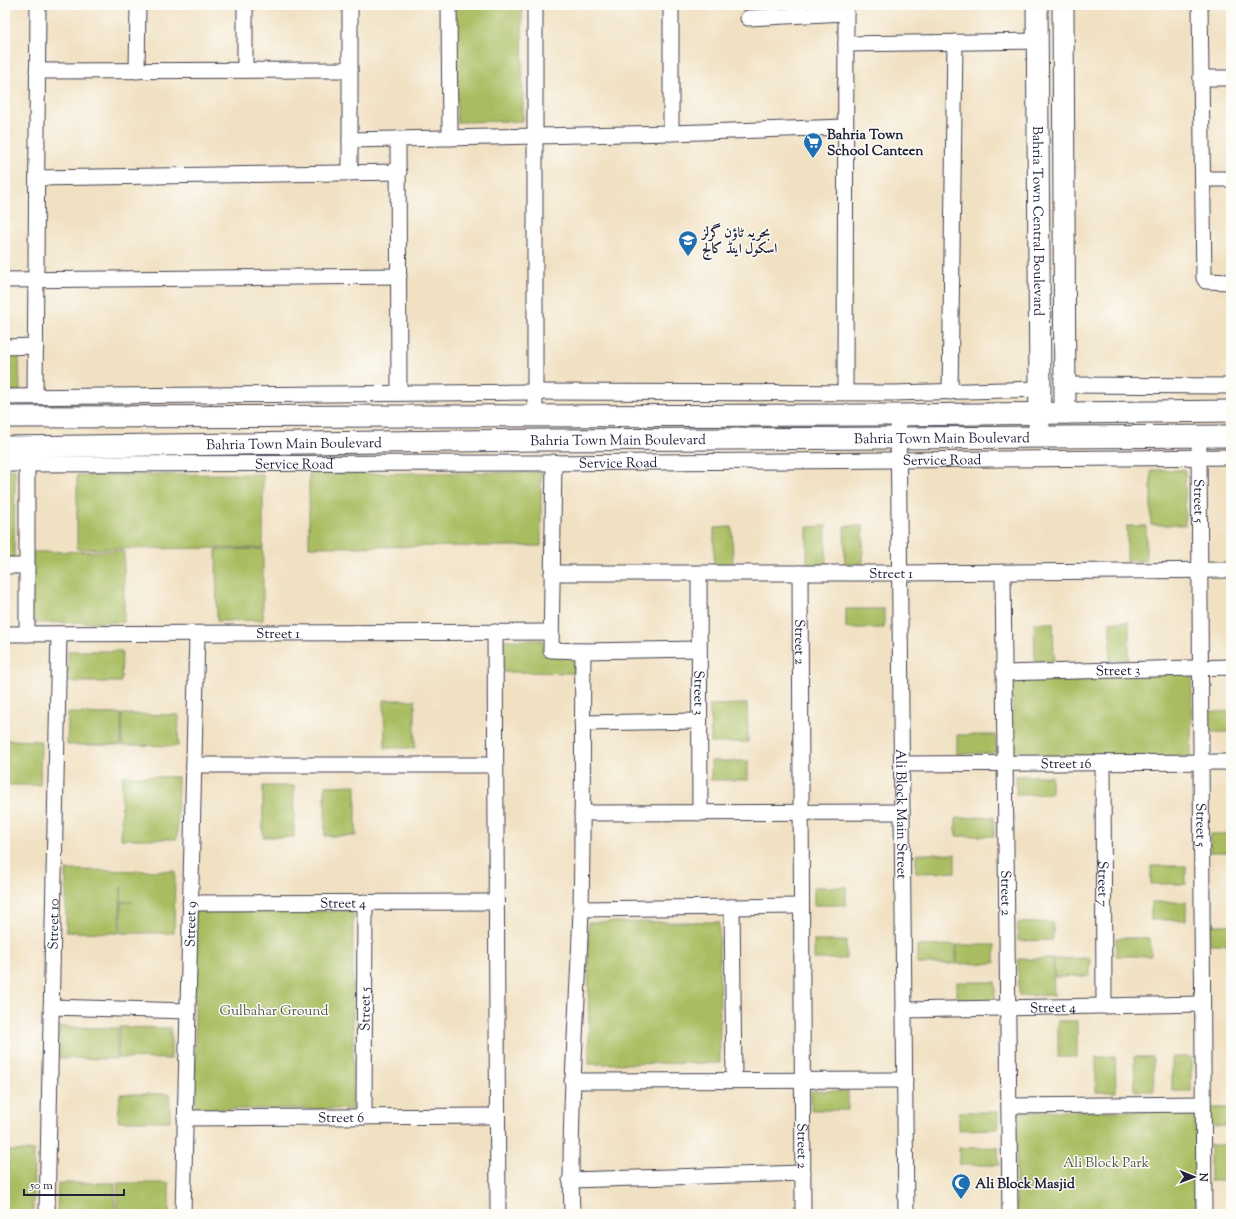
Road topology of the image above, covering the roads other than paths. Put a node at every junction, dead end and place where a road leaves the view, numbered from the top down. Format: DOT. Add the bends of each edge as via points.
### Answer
graph roads {
  1 [pos="38,5"];
  2 [pos="138,5"];
  3 [pos="245,5"];
  4 [pos="350,5"];
  5 [pos="449,5"];
  6 [pos="535,5"];
  7 [pos="671,5"];
  8 [pos="1037,5"];
  9 [pos="1063,5"];
  10 [pos="1200,5"];
  11 [pos="846,9"];
  12 [pos="748,18"];
  13 [pos="1037,41"];
  14 [pos="955,42"];
  15 [pos="846,44"];
  16 [pos="245,70"];
  17 [pos="350,70"];
  18 [pos="38,71"];
  19 [pos="137,71"];
  20 [pos="1201,78"];
  21 [pos="1231,78"];
  22 [pos="846,127"];
  23 [pos="671,133"];
  24 [pos="536,136"];
  25 [pos="450,138"];
  26 [pos="398,139"];
  27 [pos="350,140"];
  28 [pos="399,172"];
  29 [pos="350,173"];
  30 [pos="37,178"];
  31 [pos="1203,179"];
  32 [pos="1231,179"];
  33 [pos="399,276"];
  34 [pos="5,280"];
  35 [pos="36,280"];
  36 [pos="1231,282"];
  37 [pos="1064,310"];
  38 [pos="36,346"];
  39 [pos="5,347"];
  40 [pos="1065,385"];
  41 [pos="1231,386"];
  42 [pos="1040,389"];
  43 [pos="535,392"];
  44 [pos="845,392"];
  45 [pos="950,392"];
  46 [pos="399,393"];
  47 [pos="35,396"];
  48 [pos="5,397"];
  49 [pos="1231,411"];
  50 [pos="1039,413"];
  51 [pos="1065,413"];
  52 [pos="535,415"];
  53 [pos="898,415"];
  54 [pos="5,417"];
  55 [pos="1199,436"];
  56 [pos="1231,436"];
  57 [pos="1015,437"];
  58 [pos="1039,437"];
  59 [pos="899,438"];
  60 [pos="543,440"];
  61 [pos="5,447"];
  62 [pos="1200,457"];
  63 [pos="1231,457"];
  64 [pos="899,459"];
  65 [pos="548,462"];
  66 [pos="5,464"];
  67 [pos="27,464"];
  68 [pos="5,566"];
  69 [pos="27,566"];
  70 [pos="1200,570"];
  71 [pos="1231,570"];
  72 [pos="552,573"];
  73 [pos="800,573"];
  74 [pos="900,573"];
  75 [pos="1002,573"];
  76 [pos="699,574"];
  77 [pos="495,632"];
  78 [pos="551,632"];
  79 [pos="5,634"];
  80 [pos="26,634"];
  81 [pos="59,634"];
  82 [pos="197,634"];
  83 [pos="699,649"];
  84 [pos="583,651"];
  85 [pos="1200,667"];
  86 [pos="1231,667"];
  87 [pos="1004,673"];
  88 [pos="699,721"];
  89 [pos="582,723"];
  90 [pos="1201,762"];
  91 [pos="1231,762"];
  92 [pos="1005,763"];
  93 [pos="1103,763"];
  94 [pos="902,764"];
  95 [pos="194,765"];
  96 [pos="496,765"];
  97 [pos="700,812"];
  98 [pos="801,812"];
  99 [pos="902,812"];
  100 [pos="582,813"];
  101 [pos="365,902"];
  102 [pos="496,902"];
  103 [pos="190,903"];
  104 [pos="801,906"];
  105 [pos="732,907"];
  106 [pos="581,909"];
  107 [pos="1202,1004"];
  108 [pos="1104,1006"];
  109 [pos="51,1007"];
  110 [pos="1009,1008"];
  111 [pos="904,1010"];
  112 [pos="188,1011"];
  113 [pos="734,1080"];
  114 [pos="802,1080"];
  115 [pos="905,1080"];
  116 [pos="572,1081"];
  117 [pos="1203,1104"];
  118 [pos="1010,1106"];
  119 [pos="497,1116"];
  120 [pos="364,1117"];
  121 [pos="185,1118"];
  122 [pos="803,1173"];
  123 [pos="570,1180"];
  124 [pos="47,1214"];
  125 [pos="183,1214"];
  126 [pos="498,1214"];
  127 [pos="572,1214"];
  128 [pos="803,1214"];
  129 [pos="906,1214"];
  130 [pos="1010,1214"];
  131 [pos="1204,1214"];
  1 -- 18 [label="street"];
  2 -- 19 [label="street"];
  3 -- 16 [label="street"];
  4 -- 17 [label="street"];
  5 -- 25 [label="street"];
  6 -- 24 [label="street"];
  7 -- 23 [label="street"];
  8 -- 13 [label="main road, Bahria Town Central Boulevard"];
  9 -- 37 [label="main road, Bahria Town Central Boulevard"];
  10 -- 20 [label="street"];
  11 -- 12 [label="street"];
  11 -- 15 [label="street"];
  13 -- 14 [label="street"];
  13 -- 42 [label="main road, Bahria Town Central Boulevard"];
  14 -- 15 [label="street"];
  14 -- 45 [label="street"];
  15 -- 22 [label="street"];
  16 -- 17 [label="street"];
  16 -- 19 [label="street"];
  17 -- 27 [label="street"];
  18 -- 19 [label="street"];
  18 -- 30 [label="street"];
  20 -- 21 [label="street"];
  20 -- 31 [label="street"];
  22 -- 23 [label="street"];
  22 -- 44 [label="street"];
  23 -- 24 [label="street"];
  24 -- 25 [label="street"];
  24 -- 43 [label="street"];
  25 -- 26 [label="street"];
  26 -- 27 [label="street"];
  26 -- 28 [label="street"];
  27 -- 29 [label="street"];
  28 -- 29 [label="street"];
  28 -- 33 [label="street"];
  29 -- 30 [label="street"];
  30 -- 35 [label="street"];
  31 -- 32 [label="street"];
  31 -- 36 [label="street" via="1204,278 1206,281"];
  33 -- 35 [label="street"];
  33 -- 46 [label="street"];
  34 -- 35 [label="street"];
  35 -- 38 [label="street"];
  37 -- 40 [label="main road, Bahria Town Central Boulevard"];
  37 -- 50 [label="main road" via="1059,314 1058,390"];
  38 -- 39 [label="street"];
  38 -- 47 [label="street"];
  40 -- 41 [label="street"];
  40 -- 51 [label="main road, Bahria Town Central Boulevard"];
  42 -- 45 [label="street"];
  42 -- 50 [label="main road, Bahria Town Central Boulevard"];
  43 -- 44 [label="street"];
  43 -- 46 [label="street"];
  43 -- 52 [label="street"];
  44 -- 45 [label="street"];
  46 -- 47 [label="street"];
  47 -- 48 [label="street"];
  49 -- 51 [label="main road, Bahria Town Main Boulevard"];
  50 -- 51 [label="main road, Bahria Town Main Boulevard"];
  50 -- 53 [label="main road, Bahria Town Main Boulevard"];
  50 -- 57 [label="main road" via="1024,432"];
  50 -- 58 [label="main road, Bahria Town Central Boulevard"];
  52 -- 53 [label="main road, Bahria Town Main Boulevard"];
  52 -- 54 [label="main road, Bahria Town Main Boulevard"];
  53 -- 59 [label="street, Ali Block Main Street"];
  55 -- 56 [label="main road, Bahria Town Main Boulevard"];
  55 -- 58 [label="main road, Bahria Town Main Boulevard"];
  55 -- 62 [label="street, Street 5"];
  57 -- 58 [label="main road, Bahria Town Main Boulevard"];
  57 -- 59 [label="main road, Bahria Town Main Boulevard"];
  59 -- 60 [label="main road, Bahria Town Main Boulevard"];
  59 -- 64 [label="street, Ali Block Main Street"];
  60 -- 61 [label="main road, Bahria Town Main Boulevard"];
  60 -- 65 [label="street"];
  62 -- 63 [label="street, Service Road"];
  62 -- 64 [label="street, Service Road"];
  62 -- 70 [label="street, Street 5"];
  64 -- 65 [label="street, Service Road"];
  64 -- 74 [label="street, Ali Block Main Street"];
  65 -- 67 [label="street, Service Road"];
  65 -- 72 [label="street"];
  66 -- 67 [label="street, Service Road"];
  67 -- 69 [label="street"];
  68 -- 69 [label="street"];
  69 -- 80 [label="street"];
  70 -- 71 [label="street, Street 1"];
  70 -- 75 [label="street, Street 1"];
  70 -- 85 [label="street, Street 5"];
  72 -- 76 [label="street, Street 1"];
  72 -- 78 [label="street"];
  73 -- 74 [label="street, Street 1"];
  73 -- 76 [label="street, Street 1"];
  73 -- 98 [label="street, Street 2"];
  74 -- 75 [label="street, Street 1"];
  74 -- 94 [label="street, Ali Block Main Street"];
  75 -- 87 [label="street, Street 2"];
  76 -- 83 [label="street, Street 3"];
  77 -- 78 [label="street, Street 1"];
  77 -- 82 [label="street, Street 1"];
  77 -- 96 [label="street"];
  78 -- 84 [label="street" via="551,650"];
  79 -- 80 [label="street, Street 1"];
  80 -- 81 [label="street, Street 1"];
  81 -- 82 [label="street, Street 1"];
  81 -- 109 [label="street, Street 10"];
  82 -- 95 [label="street, Street 9"];
  83 -- 84 [label="street"];
  83 -- 88 [label="street, Street 3"];
  84 -- 89 [label="street"];
  85 -- 86 [label="street, Street 3"];
  85 -- 87 [label="street, Street 3"];
  85 -- 90 [label="street, Street 5"];
  87 -- 92 [label="street, Street 2"];
  88 -- 89 [label="street"];
  88 -- 97 [label="street, Street 3"];
  89 -- 100 [label="street"];
  90 -- 91 [label="street, Street 16"];
  90 -- 93 [label="street, Street 16"];
  90 -- 107 [label="street, Street 5"];
  92 -- 93 [label="street, Street 16"];
  92 -- 94 [label="street, Street 16"];
  92 -- 110 [label="street, Street 2"];
  93 -- 108 [label="street, Street 7"];
  94 -- 99 [label="street, Ali Block Main Street"];
  95 -- 96 [label="street"];
  95 -- 103 [label="street, Street 9"];
  96 -- 102 [label="street"];
  97 -- 98 [label="street"];
  97 -- 100 [label="street"];
  98 -- 99 [label="street"];
  98 -- 104 [label="street, Street 2"];
  99 -- 111 [label="street, Ali Block Main Street"];
  100 -- 106 [label="street"];
  101 -- 102 [label="street, Street 4"];
  101 -- 103 [label="street, Street 4"];
  101 -- 120 [label="street, Street 5"];
  102 -- 119 [label="street"];
  103 -- 112 [label="street, Street 9"];
  104 -- 105 [label="street"];
  104 -- 114 [label="street, Street 2"];
  105 -- 106 [label="street"];
  105 -- 113 [label="street"];
  106 -- 116 [label="street"];
  107 -- 108 [label="street, Street 4"];
  107 -- 117 [label="street, Street 5"];
  108 -- 110 [label="street, Street 4"];
  109 -- 112 [label="street"];
  109 -- 124 [label="street, Street 10"];
  110 -- 111 [label="street, Street 4"];
  110 -- 118 [label="street, Street 2"];
  111 -- 115 [label="street, Ali Block Main Street"];
  112 -- 121 [label="street, Street 9"];
  113 -- 114 [label="street"];
  113 -- 116 [label="street"];
  114 -- 115 [label="street"];
  114 -- 122 [label="street, Street 2"];
  115 -- 129 [label="street, Ali Block Main Street"];
  116 -- 123 [label="street"];
  117 -- 118 [label="street"];
  117 -- 131 [label="street, Street 5"];
  118 -- 130 [label="street, Street 2"];
  119 -- 120 [label="street, Street 6"];
  119 -- 126 [label="street"];
  120 -- 121 [label="street, Street 6"];
  121 -- 125 [label="street, Street 9"];
  122 -- 123 [label="street"];
  122 -- 128 [label="street, Street 2"];
  123 -- 127 [label="street"];
}
